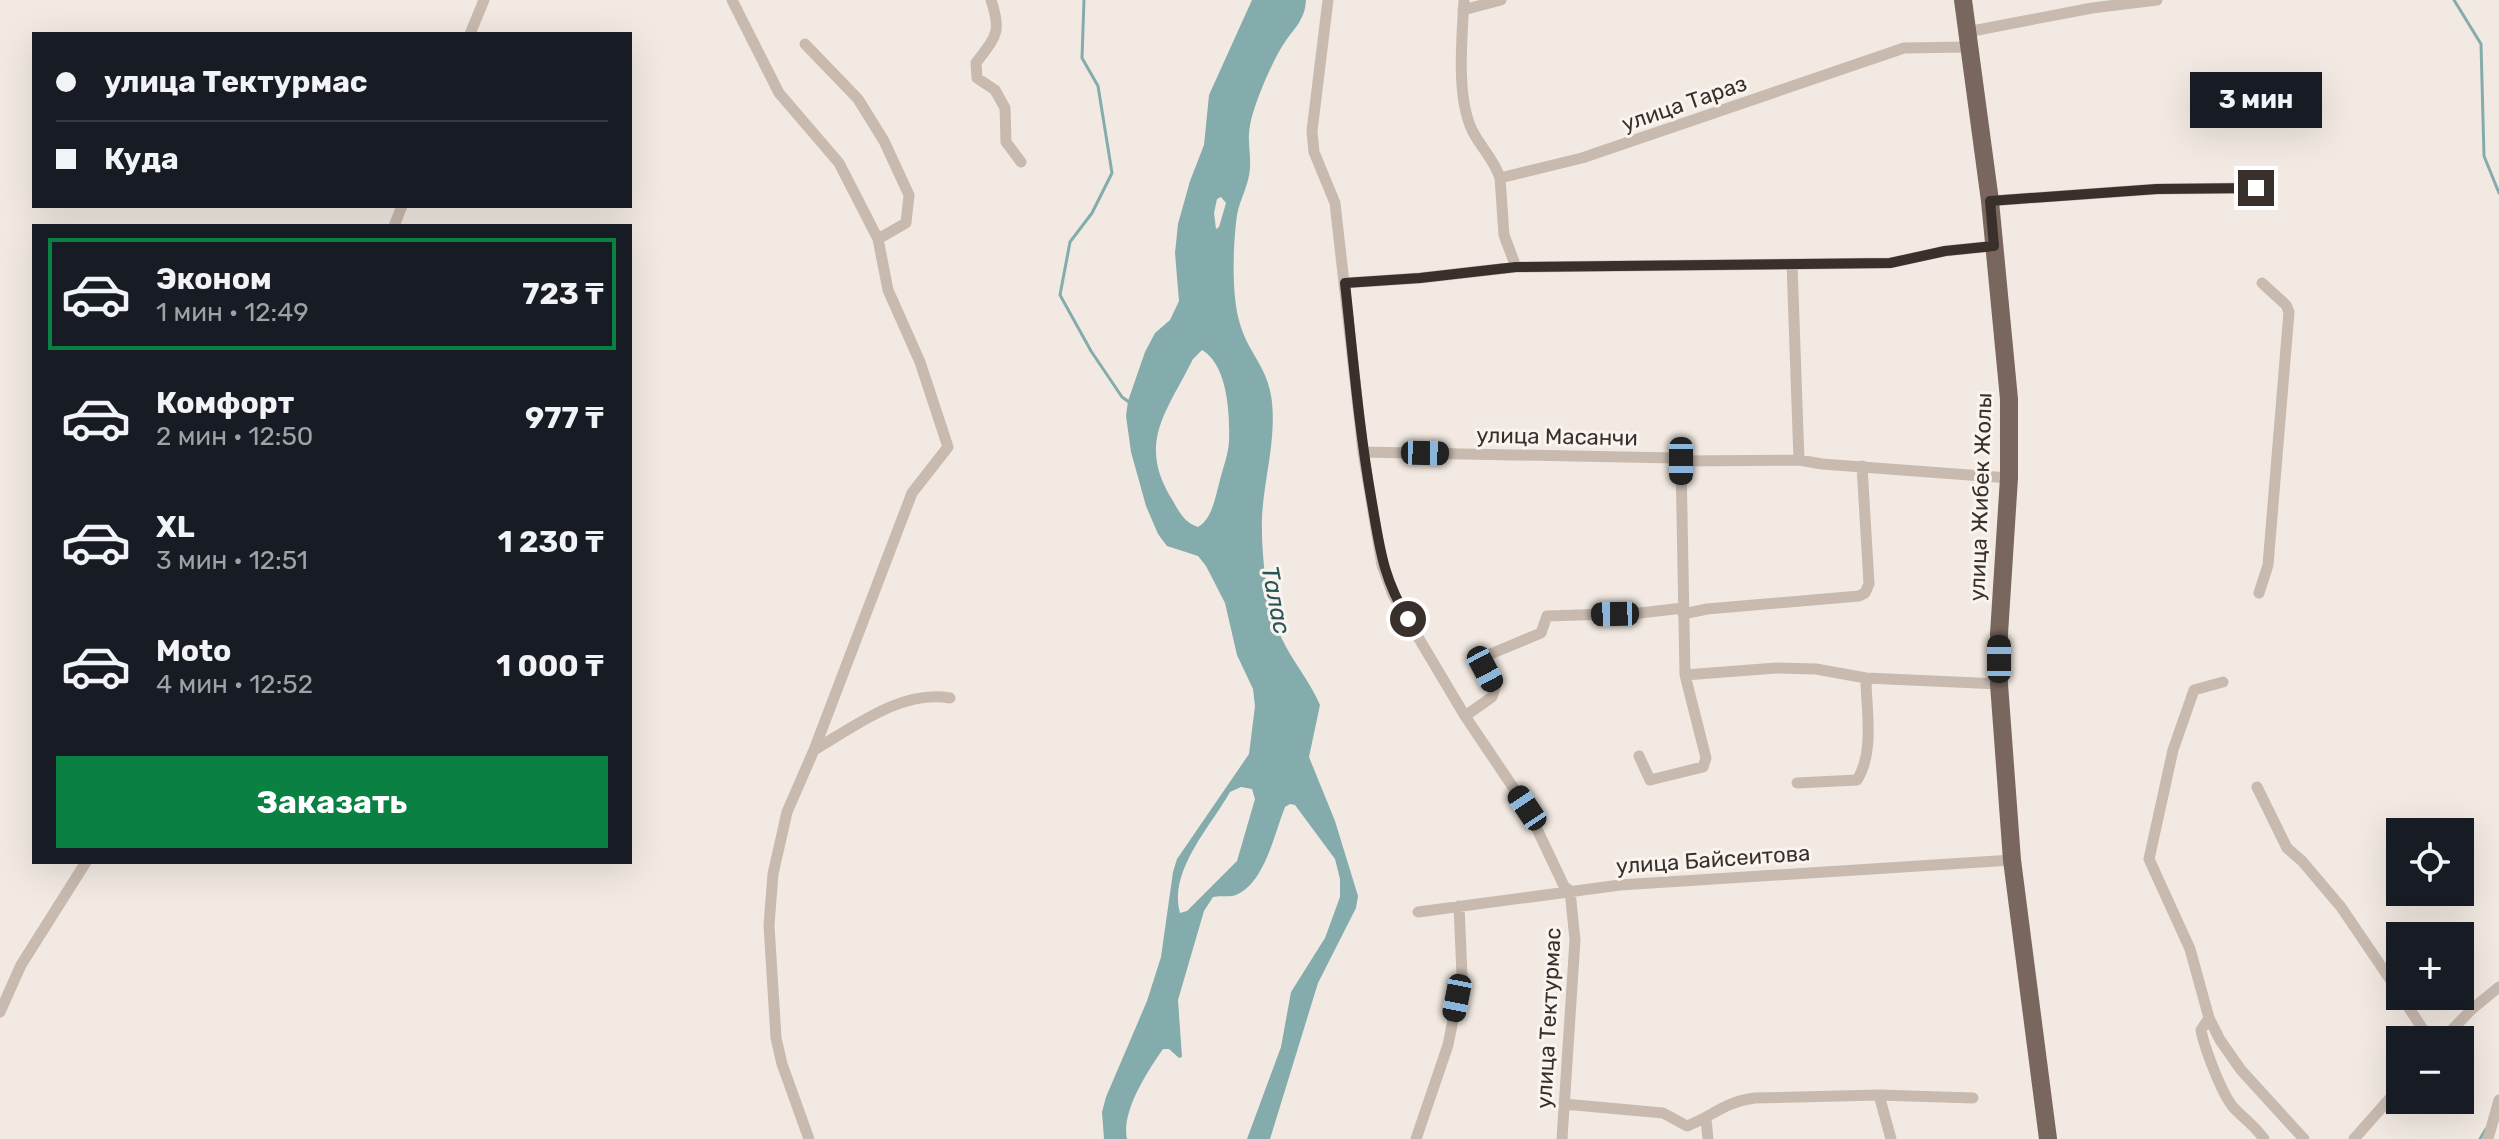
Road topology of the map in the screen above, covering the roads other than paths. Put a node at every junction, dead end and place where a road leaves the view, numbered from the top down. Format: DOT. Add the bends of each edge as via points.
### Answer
graph roads {
  1 [pos="484,0"];
  2 [pos="732,0"];
  3 [pos="991,0"];
  4 [pos="1328,0"];
  5 [pos="1501,0"];
  6 [pos="1963,0"];
  7 [pos="2157,0"];
  8 [pos="1464,5"];
  9 [pos="471,32"];
  10 [pos="1967,40"];
  11 [pos="805,44"];
  12 [pos="1021,162"];
  13 [pos="1500,178"];
  14 [pos="2256,188"];
  15 [pos="1990,201"];
  16 [pos="878,239"];
  17 [pos="1994,246"];
  18 [pos="1792,264"];
  19 [pos="1516,267"];
  20 [pos="1345,283"];
  21 [pos="2262,283"];
  22 [pos="1363,452"];
  23 [pos="1799,460"];
  24 [pos="1681,461"];
  25 [pos="1862,466"];
  26 [pos="2009,478"];
  27 [pos="2259,593"];
  28 [pos="1683,611"];
  29 [pos="1685,675"];
  30 [pos="1866,678"];
  31 [pos="2223,682"];
  32 [pos="1999,684"];
  33 [pos="950,698"];
  34 [pos="1465,716"];
  35 [pos="814,750"];
  36 [pos="1639,756"];
  37 [pos="1797,783"];
  38 [pos="2257,787"];
  39 [pos="2012,860"];
  40 [pos="85,864"];
  41 [pos="1570,891"];
  42 [pos="1459,906"];
  43 [pos="1418,912"];
  44 [pos="2386,973"];
  45 [pos="2499,987"];
  46 [pos="0,1012"];
  47 [pos="2209,1018"];
  48 [pos="2456,1026"];
  49 [pos="1879,1095"];
  50 [pos="1973,1098"];
  51 [pos="2499,1100"];
  52 [pos="2386,1103"];
  53 [pos="1564,1104"];
  54 [pos="1706,1119"];
  55 [pos="809,1139"];
  56 [pos="1416,1139"];
  57 [pos="1562,1139"];
  58 [pos="1708,1139"];
  59 [pos="1891,1139"];
  60 [pos="2048,1139"];
  61 [pos="2264,1139"];
  62 [pos="2304,1139"];
  63 [pos="2354,1139"];
  64 [pos="2488,1139"];
  1 -- 9 [label="street"];
  2 -- 16 [label="street" via="779,93 839,163"];
  3 -- 12 [label="street" via="999,23 997,36 976,63 977,78 995,90 1005,108 1006,142"];
  4 -- 20 [label="street, улица Тектурмас" via="1312,131 1314,152 1335,203"];
  5 -- 8 [label="street"];
  6 -- 10 [label="main road, улица Жибек Жолы"];
  7 -- 10 [label="street, улица Тараз" via="2092,8"];
  8 -- 13 [label="street" via="1464,107"];
  10 -- 13 [label="street, улица Тараз" via="1904,48 1582,158"];
  10 -- 15 [label="main road, улица Жибек Жолы"];
  11 -- 16 [label="street" via="858,99 909,195 906,223"];
  13 -- 19 [label="street" via="1504,235"];
  14 -- 15 [label="street"];
  15 -- 17 [label="main road, улица Жибек Жолы"];
  16 -- 35 [label="street" via="888,290 920,362 948,447 912,493"];
  17 -- 18 [label="street" via="1890,263"];
  17 -- 26 [label="main road, улица Жибек Жолы" via="2009,399"];
  18 -- 19 [label="street"];
  18 -- 23 [label="street"];
  19 -- 20 [label="street"];
  20 -- 22 [label="street, улица Тектурмас"];
  21 -- 27 [label="street" via="2289,312 2268,565"];
  22 -- 24 [label="street, улица Масанчи"];
  22 -- 34 [label="street, улица Тектурмас" via="1382,565 1393,595"];
  23 -- 24 [label="street, улица Масанчи"];
  23 -- 25 [label="street, улица Масанчи"];
  24 -- 28 [label="street"];
  25 -- 26 [label="street, улица Масанчи"];
  25 -- 28 [label="street" via="1869,584 1865,593"];
  26 -- 32 [label="main road, улица Жибек Жолы"];
  28 -- 29 [label="street"];
  28 -- 34 [label="street" via="1547,616 1541,633 1488,655 1484,665 1495,688 1492,697"];
  29 -- 30 [label="street" via="1776,668"];
  29 -- 36 [label="street" via="1706,758 1703,767 1650,780"];
  30 -- 32 [label="street"];
  30 -- 37 [label="street" via="1865,768 1857,780"];
  31 -- 47 [label="street" via="2194,690 2173,750 2149,859 2190,949"];
  32 -- 39 [label="main road, улица Жибек Жолы"];
  33 -- 35 [label="street" via="903,702"];
  34 -- 41 [label="street, улица Тектурмас" via="1527,808"];
  35 -- 55 [label="street" via="787,812 773,874 769,925 776,1038"];
  38 -- 44 [label="street" via="2287,848 2341,907"];
  39 -- 41 [label="street, улица Байсеитова"];
  39 -- 60 [label="main road, улица Жибек Жолы"];
  40 -- 46 [label="street" via="21,965"];
  41 -- 42 [label="street, улица Байсеитова"];
  41 -- 53 [label="street, улица Тектурмас" via="1575,940"];
  42 -- 43 [label="street, улица Байсеитова"];
  42 -- 56 [label="street" via="1462,975 1448,1045"];
  45 -- 48 [label="street"];
  47 -- 61 [label="street" via="2201,1030 2203,1043 2231,1105"];
  47 -- 62 [label="street" via="2241,1070"];
  49 -- 50 [label="street"];
  49 -- 54 [label="street" via="1736,1100"];
  49 -- 59 [label="street"];
  51 -- 64 [label="street"];
  52 -- 63 [label="street"];
  53 -- 54 [label="street" via="1663,1113 1687,1126"];
  53 -- 57 [label="street, улица Тектурмас"];
  54 -- 58 [label="street"];
}
